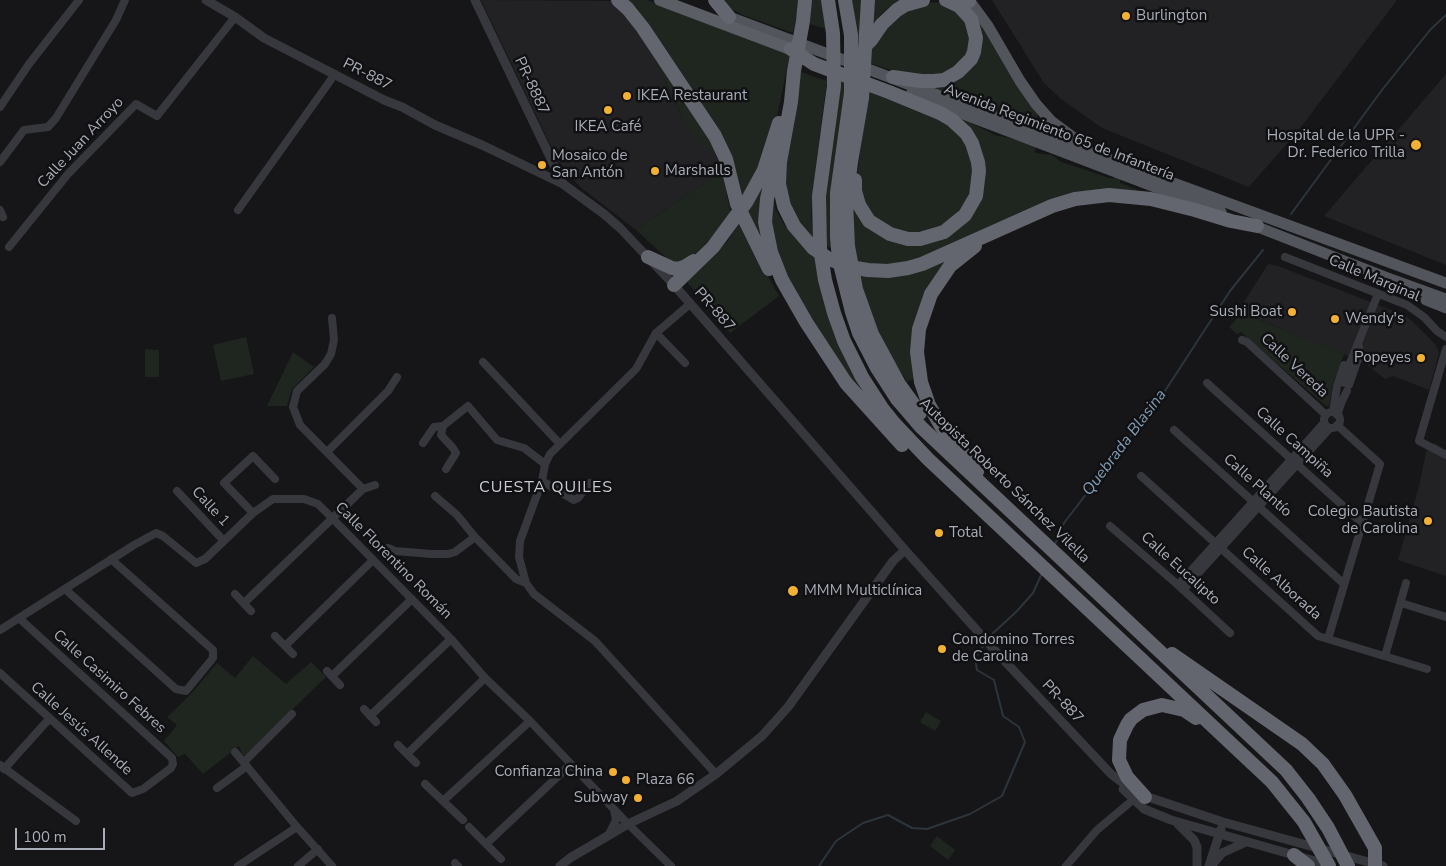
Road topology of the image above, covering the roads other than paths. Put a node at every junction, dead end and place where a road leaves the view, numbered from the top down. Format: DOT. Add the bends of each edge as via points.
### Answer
graph roads {
  1 [pos="79,0"];
  2 [pos="125,0"];
  3 [pos="206,0"];
  4 [pos="475,0"];
  5 [pos="618,0"];
  6 [pos="660,0"];
  7 [pos="684,0"];
  8 [pos="715,0"];
  9 [pos="805,0"];
  10 [pos="828,0"];
  11 [pos="845,0"];
  12 [pos="868,0"];
  13 [pos="923,0"];
  14 [pos="946,0"];
  15 [pos="969,0"];
  16 [pos="234,17"];
  17 [pos="730,17"];
  18 [pos="866,45"];
  19 [pos="790,49"];
  20 [pos="794,71"];
  21 [pos="335,74"];
  22 [pos="893,78"];
  23 [pos="857,95"];
  24 [pos="0,107"];
  25 [pos="856,138"];
  26 [pos="783,143"];
  27 [pos="1097,155"];
  28 [pos="0,162"];
  29 [pos="563,184"];
  30 [pos="238,210"];
  31 [pos="842,224"];
  32 [pos="1010,224"];
  33 [pos="1256,226"];
  34 [pos="722,235"];
  35 [pos="9,247"];
  36 [pos="648,257"];
  37 [pos="1284,257"];
  38 [pos="1393,280"];
  39 [pos="1446,283"];
  40 [pos="674,285"];
  41 [pos="1378,294"];
  42 [pos="1446,299"];
  43 [pos="690,304"];
  44 [pos="1446,308"];
  45 [pos="332,318"];
  46 [pos="656,334"];
  47 [pos="1446,337"];
  48 [pos="1242,340"];
  49 [pos="1359,342"];
  50 [pos="1446,349"];
  51 [pos="483,362"];
  52 [pos="685,363"];
  53 [pos="397,377"];
  54 [pos="846,383"];
  55 [pos="1207,383"];
  56 [pos="1344,388"];
  57 [pos="1331,420"];
  58 [pos="427,422"];
  59 [pos="443,426"];
  60 [pos="434,427"];
  61 [pos="1174,430"];
  62 [pos="422,443"];
  63 [pos="559,444"];
  64 [pos="327,452"];
  65 [pos="1446,455"];
  66 [pos="1294,461"];
  67 [pos="544,464"];
  68 [pos="446,469"];
  69 [pos="1141,476"];
  70 [pos="275,479"];
  71 [pos="542,481"];
  72 [pos="590,483"];
  73 [pos="375,485"];
  74 [pos="363,488"];
  75 [pos="988,490"];
  76 [pos="177,491"];
  77 [pos="435,496"];
  78 [pos="1256,503"];
  79 [pos="253,513"];
  80 [pos="333,519"];
  81 [pos="1362,523"];
  82 [pos="1110,526"];
  83 [pos="476,537"];
  84 [pos="224,541"];
  85 [pos="1020,545"];
  86 [pos="1218,546"];
  87 [pos="388,548"];
  88 [pos="905,550"];
  89 [pos="111,559"];
  90 [pos="373,560"];
  91 [pos="526,583"];
  92 [pos="1406,583"];
  93 [pos="1344,584"];
  94 [pos="1180,587"];
  95 [pos="65,589"];
  96 [pos="235,594"];
  97 [pos="412,599"];
  98 [pos="244,603"];
  99 [pos="1401,603"];
  100 [pos="251,611"];
  101 [pos="1117,614"];
  102 [pos="1446,617"];
  103 [pos="19,618"];
  104 [pos="0,630"];
  105 [pos="1230,633"];
  106 [pos="275,636"];
  107 [pos="451,639"];
  108 [pos="1328,639"];
  109 [pos="285,646"];
  110 [pos="293,654"];
  111 [pos="1385,656"];
  112 [pos="1426,669"];
  113 [pos="0,673"];
  114 [pos="485,678"];
  115 [pos="340,685"];
  116 [pos="364,709"];
  117 [pos="292,714"];
  118 [pos="49,719"];
  119 [pos="530,721"];
  120 [pos="1213,728"];
  121 [pos="398,745"];
  122 [pos="236,752"];
  123 [pos="407,754"];
  124 [pos="245,764"];
  125 [pos="416,764"];
  126 [pos="571,764"];
  127 [pos="2,767"];
  128 [pos="171,768"];
  129 [pos="716,774"];
  130 [pos="425,784"];
  131 [pos="217,788"];
  132 [pos="1140,798"];
  133 [pos="443,801"];
  134 [pos="614,810"];
  135 [pos="463,820"];
  136 [pos="76,821"];
  137 [pos="1176,822"];
  138 [pos="1223,822"];
  139 [pos="628,824"];
  140 [pos="297,827"];
  141 [pos="469,828"];
  142 [pos="1219,834"];
  143 [pos="608,836"];
  144 [pos="1246,842"];
  145 [pos="486,844"];
  146 [pos="318,849"];
  147 [pos="1294,855"];
  148 [pos="501,859"];
  149 [pos="1378,865"];
  150 [pos="238,866"];
  151 [pos="298,866"];
  152 [pos="332,866"];
  153 [pos="560,866"];
  154 [pos="671,866"];
  155 [pos="1066,866"];
  156 [pos="1197,866"];
  157 [pos="1210,866"];
  158 [pos="1308,866"];
  159 [pos="1330,866"];
  160 [pos="1348,866"];
  1 -- 24 [label="street"];
  2 -- 28 [label="street" via="56,118 48,127 24,130"];
  3 -- 16 [label="street, PR-887"];
  4 -- 29 [label="street, PR-8887 / PR-8887"];
  5 -- 54 [label="highway" via="643,28 715,136 726,159 738,204 782,294 812,342"];
  6 -- 19 [label="highway, Avenida Regimiento 65 de Infantería"];
  7 -- 17 [label="highway, Avenida Regimiento 65 de Infantería"];
  8 -- 17 [label="highway"];
  9 -- 20 [label="highway"];
  10 -- 85 [label="highway" via="833,33 834,86 819,196 819,223 825,280 834,313 851,356 882,408 928,459"];
  11 -- 23 [label="highway, Autopista Roberto Sánchez Vilella"];
  12 -- 18 [label="highway"];
  13 -- 18 [label="highway" via="896,10"];
  14 -- 22 [label="highway" via="959,6 971,19 976,38 971,59 944,80"];
  15 -- 27 [label="main road" via="1036,104 1056,126"];
  16 -- 21 [label="street, PR-887" via="264,38"];
  16 -- 35 [label="street, Calle Juan Arroyo" via="157,116 136,104 68,174"];
  17 -- 22 [label="main road, Avenida Regimiento 65 de Infantería"];
  18 -- 23 [label="highway"];
  19 -- 25 [label="highway" via="814,64 940,113 960,126 972,143 978,162 979,180 972,205 951,228 928,238 908,239 883,232 869,221 857,199 854,173"];
  19 -- 33 [label="main road, Avenida Regimiento 65 de Infantería"];
  20 -- 26 [label="highway"];
  20 -- 34 [label="highway" via="764,170 747,201"];
  21 -- 29 [label="street, PR-887"];
  21 -- 30 [label="street"];
  22 -- 27 [label="main road, Avenida Regimiento 65 de Infantería"];
  23 -- 25 [label="highway"];
  23 -- 31 [label="highway, Autopista Roberto Sánchez Vilella" via="837,193"];
  25 -- 31 [label="highway"];
  26 -- 32 [label="highway" via="779,184 788,217 813,248 850,267 888,270 916,266"];
  26 -- 54 [label="highway" via="774,165 767,199 768,244 788,291"];
  27 -- 39 [label="main road, Avenida Regimiento 65 de Infantería"];
  29 -- 36 [label="street, PR-887" via="619,227"];
  31 -- 75 [label="highway" via="858,298 872,334 899,384 927,422"];
  31 -- 75 [label="highway, Autopista Roberto Sánchez Vilella" via="839,260 854,319 867,350 897,399 921,427"];
  32 -- 33 [label="highway" via="1074,199 1109,195 1151,199"];
  32 -- 75 [label="highway" via="960,257 944,273 926,304 918,338 921,382 929,405"];
  33 -- 38 [label="main road, Avenida Regimiento 65 de Infantería"];
  34 -- 36 [label="highway" via="699,258 684,267 672,268"];
  34 -- 40 [label="highway"];
  36 -- 40 [label="street, PR-887"];
  37 -- 41 [label="street, Calle Marginal"];
  38 -- 42 [label="main road, Avenida Regimiento 65 de Infantería"];
  38 -- 44 [label="main road" via="1401,290"];
  40 -- 43 [label="street, PR-887"];
  41 -- 47 [label="street, Calle Marginal" via="1407,305"];
  41 -- 49 [label="street"];
  43 -- 46 [label="street"];
  43 -- 88 [label="street, PR-887"];
  45 -- 64 [label="street" via="334,340 331,354 297,391 293,407 300,425"];
  46 -- 52 [label="street"];
  46 -- 63 [label="street" via="636,368"];
  48 -- 57 [label="street, Calle Vereda"];
  49 -- 56 [label="street" via="1358,356"];
  49 -- 56 [label="street" via="1346,362 1337,386"];
  50 -- 65 [label="street" via="1420,441"];
  51 -- 63 [label="street"];
  53 -- 64 [label="street" via="388,391"];
  54 -- 85 [label="highway" via="907,450 1002,537"];
  55 -- 66 [label="street, Calle Campiña"];
  56 -- 57 [label="street" via="1342,401"];
  57 -- 66 [label="street"];
  57 -- 81 [label="street, Calle Vereda" via="1380,464"];
  58 -- 60 [label="street"];
  59 -- 60 [label="street"];
  59 -- 67 [label="street" via="468,406 497,440 524,448"];
  59 -- 68 [label="street" via="441,435 456,453"];
  60 -- 62 [label="street"];
  61 -- 78 [label="street, Calle Plantío"];
  63 -- 67 [label="street"];
  64 -- 74 [label="street"];
  66 -- 78 [label="street"];
  66 -- 81 [label="street, Calle Campiña"];
  67 -- 71 [label="street"];
  69 -- 86 [label="street, Calle Alborada"];
  70 -- 79 [label="street" via="253,456 224,483"];
  71 -- 72 [label="street" via="574,500"];
  71 -- 91 [label="street" via="520,541 519,557"];
  73 -- 74 [label="street"];
  74 -- 80 [label="street"];
  75 -- 101 [label="highway, Autopista Roberto Sánchez Vilella"];
  76 -- 84 [label="street, Calle 1"];
  77 -- 83 [label="street" via="458,515"];
  78 -- 86 [label="street"];
  78 -- 93 [label="street, Calle Plantío"];
  79 -- 80 [label="street, Calle Florentino Román" via="273,499 304,499 318,504"];
  79 -- 84 [label="street, Calle Florentino Román"];
  80 -- 90 [label="street, Calle Florentino Román"];
  80 -- 98 [label="street"];
  81 -- 93 [label="street, Calle Vereda"];
  82 -- 94 [label="street, Calle Eucalipto"];
  83 -- 87 [label="street" via="455,552 441,555"];
  83 -- 91 [label="street" via="516,580"];
  84 -- 89 [label="street, Calle Florentino Román" via="205,559 196,562 156,533"];
  85 -- 120 [label="highway"];
  86 -- 94 [label="street"];
  86 -- 108 [label="street, Calle Alborada" via="1318,636"];
  88 -- 129 [label="street" via="893,561 788,707 762,736"];
  88 -- 132 [label="street, PR-887" via="1102,765"];
  89 -- 95 [label="street, Calle Florentino Román"];
  89 -- 95 [label="street" via="213,650 213,658 186,691 176,689"];
  90 -- 97 [label="street, Calle Florentino Román"];
  90 -- 109 [label="street"];
  91 -- 129 [label="street" via="534,594 595,641"];
  92 -- 99 [label="street"];
  93 -- 108 [label="street, Calle Vereda"];
  94 -- 105 [label="street, Calle Eucalipto"];
  95 -- 103 [label="street, Calle Florentino Román"];
  96 -- 98 [label="street"];
  97 -- 107 [label="street, Calle Florentino Román"];
  97 -- 115 [label="street" via="330,674"];
  98 -- 100 [label="street"];
  99 -- 102 [label="street"];
  99 -- 111 [label="street"];
  101 -- 149 [label="highway" via="1314,755 1338,783 1355,812 1375,848"];
  101 -- 160 [label="highway, Autopista Roberto Sánchez Vilella" via="1286,770 1328,828"];
  103 -- 104 [label="street, Calle Florentino Román"];
  103 -- 128 [label="street, Calle Casimiro Febres" via="172,758"];
  106 -- 109 [label="street"];
  107 -- 114 [label="street, Calle Florentino Román"];
  107 -- 116 [label="street" via="373,719"];
  108 -- 111 [label="street, Calle Alborada"];
  109 -- 110 [label="street"];
  111 -- 112 [label="street, Calle Alborada"];
  113 -- 118 [label="street, Calle Jesús Allende"];
  114 -- 119 [label="street, Calle Florentino Román"];
  114 -- 123 [label="street"];
  117 -- 124 [label="street"];
  118 -- 127 [label="street"];
  118 -- 128 [label="street, Calle Jesús Allende" via="132,792 143,790"];
  119 -- 126 [label="street, Calle Florentino Román"];
  119 -- 133 [label="street"];
  120 -- 132 [label="highway" via="1170,706 1149,708 1131,719 1120,740 1120,760"];
  120 -- 159 [label="highway" via="1272,782 1304,822"];
  121 -- 123 [label="street"];
  122 -- 124 [label="street"];
  123 -- 125 [label="street"];
  124 -- 131 [label="street"];
  124 -- 140 [label="street"];
  126 -- 134 [label="street, Calle Florentino Román"];
  126 -- 145 [label="street"];
  127 -- 136 [label="street"];
  129 -- 139 [label="street" via="676,801"];
  130 -- 133 [label="street"];
  132 -- 137 [label="street, PR-887" via="1144,809"];
  132 -- 138 [label="street, PR-887"];
  132 -- 155 [label="street" via="1097,830"];
  133 -- 135 [label="street"];
  134 -- 139 [label="street, Calle Florentino Román"];
  134 -- 143 [label="street" via="616,820"];
  137 -- 142 [label="street, PR-887"];
  137 -- 156 [label="street" via="1194,840"];
  138 -- 142 [label="street"];
  138 -- 149 [label="street, PR-887"];
  139 -- 143 [label="street"];
  139 -- 154 [label="street, Calle Florentino Román"];
  140 -- 146 [label="street"];
  140 -- 150 [label="street"];
  141 -- 145 [label="street"];
  142 -- 144 [label="street, PR-887"];
  142 -- 157 [label="street"];
  143 -- 153 [label="street"];
  144 -- 147 [label="street, PR-887"];
  144 -- 157 [label="street" via="1222,853"];
  145 -- 148 [label="street"];
  146 -- 151 [label="street"];
  146 -- 152 [label="street"];
  147 -- 158 [label="highway"];
  147 -- 159 [label="street, PR-887"];
}
